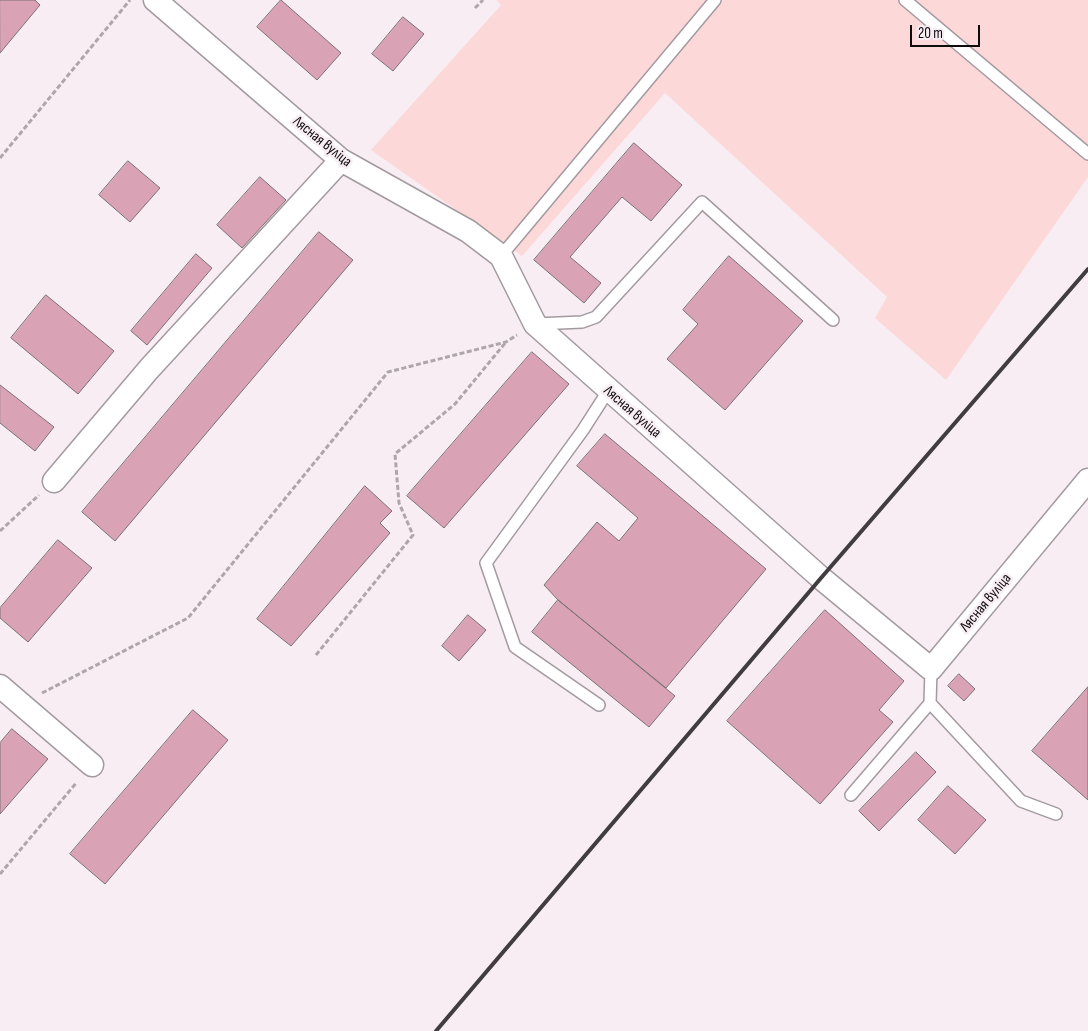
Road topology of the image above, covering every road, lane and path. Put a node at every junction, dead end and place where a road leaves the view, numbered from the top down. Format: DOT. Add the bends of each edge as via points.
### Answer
graph roads {
  1 [pos="130,0"];
  2 [pos="155,0"];
  3 [pos="483,0"];
  4 [pos="715,0"];
  5 [pos="905,0"];
  6 [pos="475,8"];
  7 [pos="1088,154"];
  8 [pos="0,158"];
  9 [pos="341,160"];
  10 [pos="501,256"];
  11 [pos="833,320"];
  12 [pos="534,324"];
  13 [pos="506,342"];
  14 [pos="608,390"];
  15 [pos="1088,480"];
  16 [pos="54,481"];
  17 [pos="0,531"];
  18 [pos="316,655"];
  19 [pos="931,669"];
  20 [pos="0,686"];
  21 [pos="930,703"];
  22 [pos="21,704"];
  23 [pos="599,705"];
  24 [pos="92,764"];
  25 [pos="851,795"];
  26 [pos="1056,814"];
  27 [pos="0,874"];
  1 -- 8 [label="path"];
  2 -- 9 [label="street, Лясная вуліца"];
  3 -- 6 [label="path"];
  4 -- 10 [label="lane"];
  5 -- 7 [label="lane"];
  9 -- 10 [label="street, Лясная вуліца" via="468,231"];
  9 -- 16 [label="street" via="149,369"];
  10 -- 12 [label="street, Лясная вуліца"];
  11 -- 12 [label="lane" via="702,202 596,317 582,322"];
  12 -- 13 [label="path"];
  12 -- 14 [label="street, Лясная вуліца"];
  13 -- 18 [label="path" via="454,404 395,454 399,503 413,535"];
  13 -- 22 [label="path" via="388,372 188,618"];
  14 -- 19 [label="street, Лясная вуліца"];
  14 -- 23 [label="lane" via="583,430 486,562 515,647"];
  15 -- 19 [label="street, Лясная вуліца"];
  16 -- 17 [label="path"];
  19 -- 21 [label="lane"];
  20 -- 22 [label="street"];
  21 -- 25 [label="lane"];
  21 -- 26 [label="lane" via="1021,801"];
  22 -- 24 [label="street"];
  24 -- 27 [label="path"];
}
